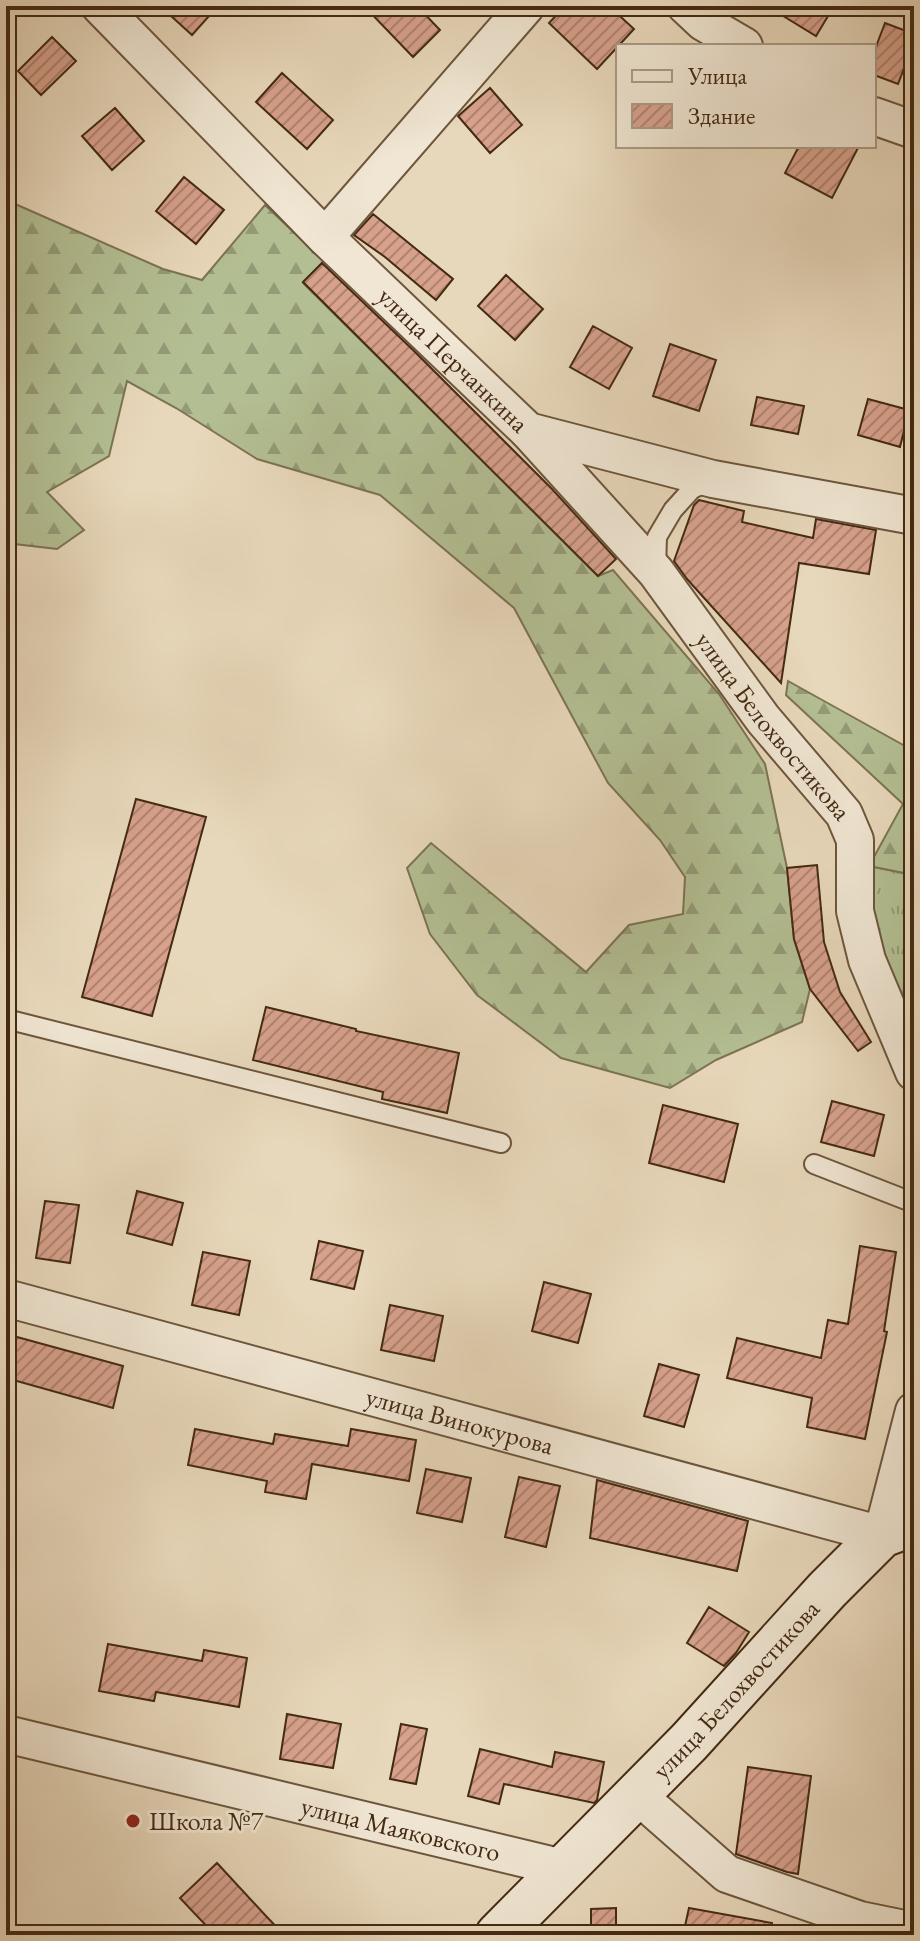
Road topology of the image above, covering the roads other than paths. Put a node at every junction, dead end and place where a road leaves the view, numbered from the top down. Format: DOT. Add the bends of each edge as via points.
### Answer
graph roads {
  1 [pos="100,6"];
  2 [pos="526,6"];
  3 [pos="686,6"];
  4 [pos="741,44"];
  5 [pos="876,117"];
  6 [pos="914,130"];
  7 [pos="325,237"];
  8 [pos="528,431"];
  9 [pos="713,479"];
  10 [pos="914,516"];
  11 [pos="656,572"];
  12 [pos="6,1019"];
  13 [pos="914,1072"];
  14 [pos="501,1143"];
  15 [pos="814,1164"];
  16 [pos="914,1203"];
  17 [pos="6,1298"];
  18 [pos="914,1411"];
  19 [pos="898,1529"];
  20 [pos="6,1734"];
  21 [pos="636,1794"];
  22 [pos="563,1868"];
  23 [pos="914,1931"];
  24 [pos="498,1935"];
  1 -- 7 [label="street, улица Перчанкина"];
  2 -- 7 [label="street"];
  3 -- 4 [label="street"];
  5 -- 6 [label="street"];
  7 -- 8 [label="street, улица Перчанкина"];
  8 -- 9 [label="street, улица Перчанкина"];
  8 -- 11 [label="street, улица Белохвостикова"];
  9 -- 10 [label="street, улица Перчанкина"];
  9 -- 11 [label="lane" via="692,489 673,510 657,537"];
  11 -- 13 [label="street, улица Белохвостикова" via="763,719 844,814 855,840 855,911 867,960"];
  12 -- 14 [label="lane"];
  15 -- 16 [label="lane"];
  17 -- 19 [label="street, улица Винокурова"];
  18 -- 19 [label="street"];
  19 -- 21 [label="main road, улица Белохвостикова" via="827,1590"];
  20 -- 22 [label="street, улица Маяковского"];
  21 -- 22 [label="main road, улица Белохвостикова"];
  21 -- 23 [label="street" via="727,1874 860,1920"];
  22 -- 24 [label="main road, улица Белохвостикова"];
}
